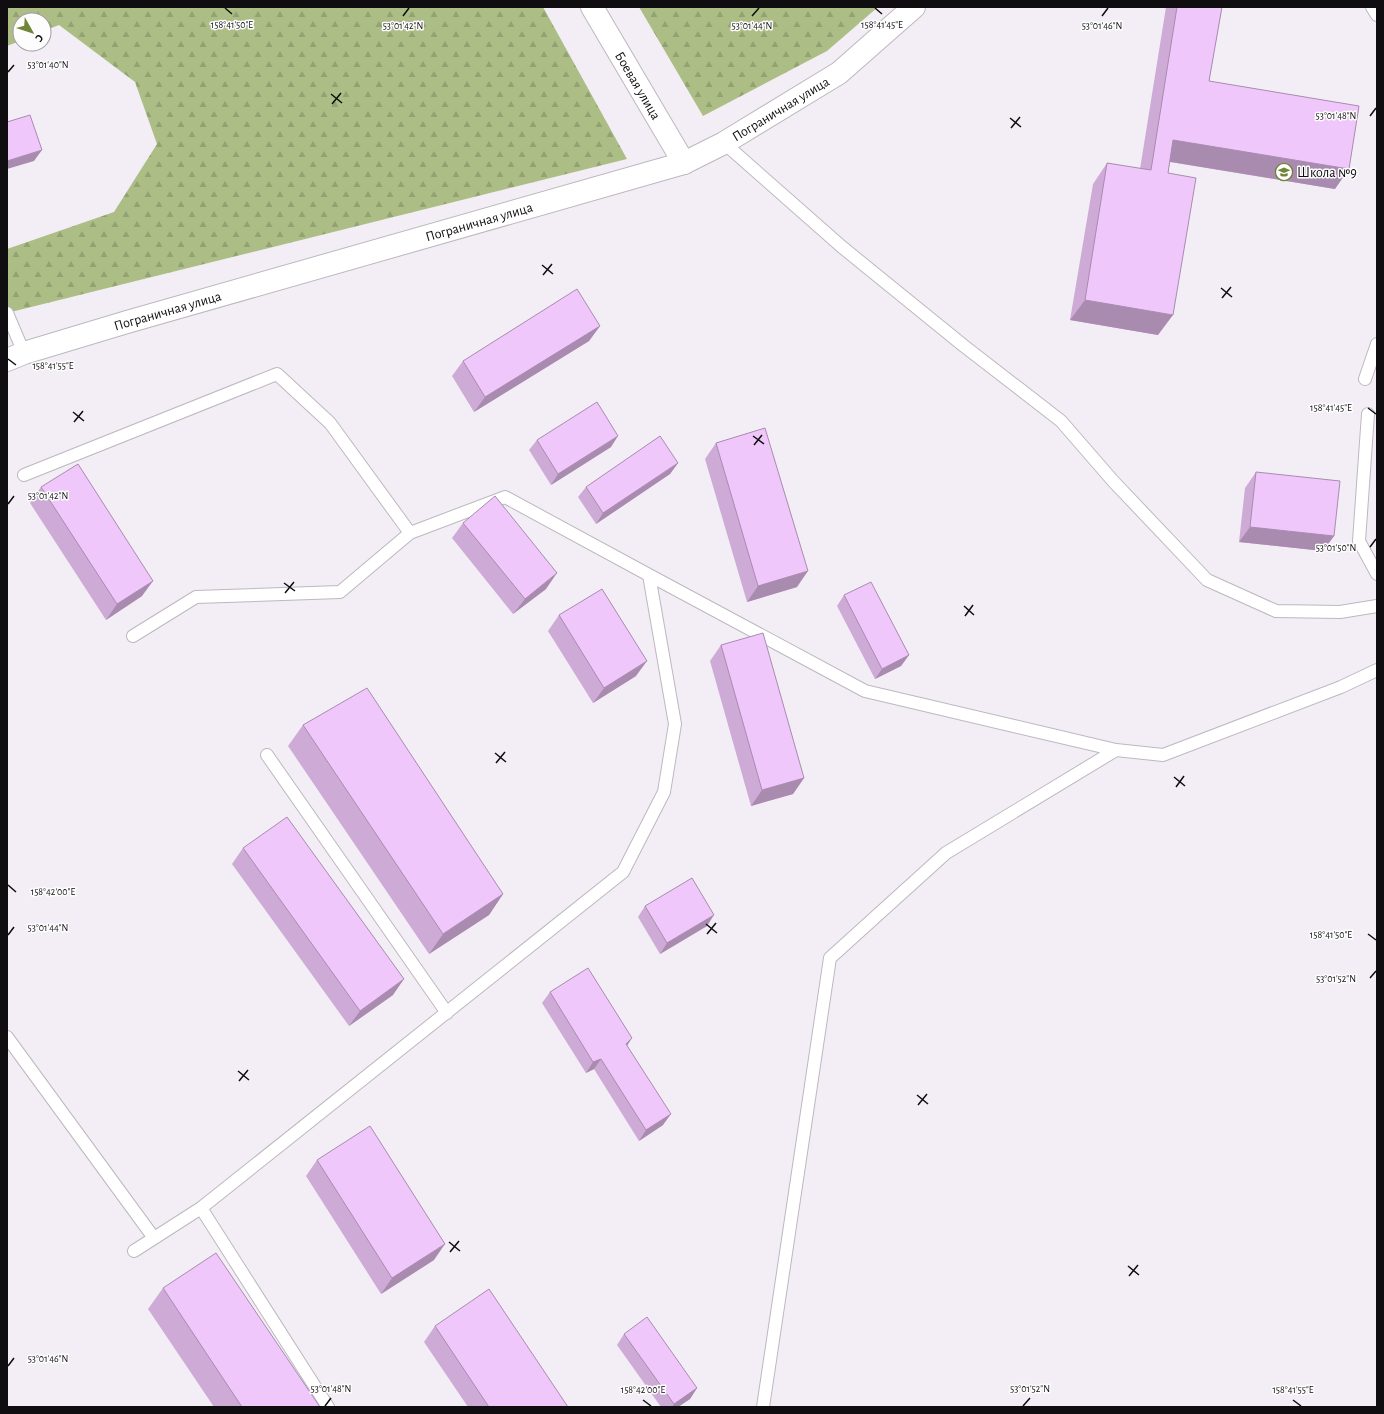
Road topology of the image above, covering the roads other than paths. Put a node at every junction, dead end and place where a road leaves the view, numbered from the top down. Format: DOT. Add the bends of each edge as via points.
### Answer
graph roads {
  1 [pos="592,7"];
  2 [pos="914,7"];
  3 [pos="1372,7"];
  4 [pos="1377,15"];
  5 [pos="724,143"];
  6 [pos="684,163"];
  7 [pos="7,313"];
  8 [pos="1377,344"];
  9 [pos="15,356"];
  10 [pos="1365,379"];
  11 [pos="1368,414"];
  12 [pos="24,475"];
  13 [pos="410,533"];
  14 [pos="1377,574"];
  15 [pos="649,575"];
  16 [pos="1377,606"];
  17 [pos="133,636"];
  18 [pos="1377,670"];
  19 [pos="1116,750"];
  20 [pos="267,755"];
  21 [pos="447,1012"];
  22 [pos="7,1037"];
  23 [pos="201,1208"];
  24 [pos="154,1238"];
  25 [pos="134,1251"];
  26 [pos="328,1407"];
  27 [pos="763,1407"];
  1 -- 6 [label="street, Боевая улица"];
  2 -- 5 [label="street, Пограничная улица" via="839,73"];
  3 -- 4 [label="lane"];
  5 -- 6 [label="street, Пограничная улица"];
  5 -- 16 [label="lane" via="842,247 964,346 1061,420 1113,481 1207,580 1276,611 1340,612"];
  6 -- 9 [label="street, Пограничная улица" via="142,317"];
  7 -- 9 [label="lane"];
  8 -- 10 [label="lane"];
  11 -- 14 [label="lane" via="1359,541"];
  12 -- 13 [label="lane" via="277,374 330,423"];
  13 -- 15 [label="lane" via="505,497"];
  13 -- 17 [label="lane" via="340,592 196,597"];
  15 -- 19 [label="lane" via="865,692"];
  15 -- 21 [label="lane" via="675,724 664,792 623,872"];
  18 -- 19 [label="lane" via="1341,687 1162,755"];
  19 -- 27 [label="lane" via="946,853 830,958"];
  20 -- 21 [label="lane"];
  21 -- 23 [label="lane"];
  22 -- 24 [label="lane"];
  23 -- 24 [label="lane"];
  23 -- 26 [label="lane"];
  24 -- 25 [label="lane"];
}
